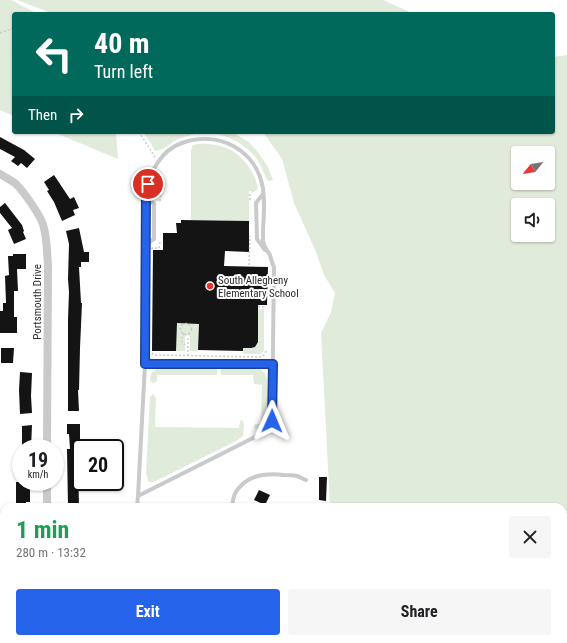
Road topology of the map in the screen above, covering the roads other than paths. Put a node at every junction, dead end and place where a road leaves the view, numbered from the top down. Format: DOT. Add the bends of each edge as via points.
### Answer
graph roads {
  1 [pos="0,174"];
  2 [pos="264,194"];
  3 [pos="146,197"];
  4 [pos="146,244"];
  5 [pos="270,256"];
  6 [pos="145,364"];
  7 [pos="273,364"];
  8 [pos="47,439"];
  9 [pos="306,480"];
  10 [pos="47,491"];
  11 [pos="138,496"];
  12 [pos="47,503"];
  13 [pos="138,503"];
  14 [pos="232,503"];
  1 -- 8 [label="street, Portsmouth Drive" via="16,184 44,226 48,265"];
  2 -- 3 [label="lane" via="260,176 244,154 230,144 205,139 181,143 166,153 150,175"];
  2 -- 5 [label="lane" via="263,241"];
  2 -- 5 [label="lane" via="256,204 257,239"];
  3 -- 4 [label="lane"];
  3 -- 4 [label="lane" via="154,204 154,239"];
  4 -- 6 [label="lane"];
  5 -- 7 [label="lane" via="274,267"];
  6 -- 7 [label="lane"];
  6 -- 11 [label="lane"];
  7 -- 11 [label="lane" via="272,421 267,430"];
  9 -- 14 [label="lane" via="296,476 272,474 252,478 238,489"];
  10 -- 12 [label="street"];
  11 -- 13 [label="lane"];
}
